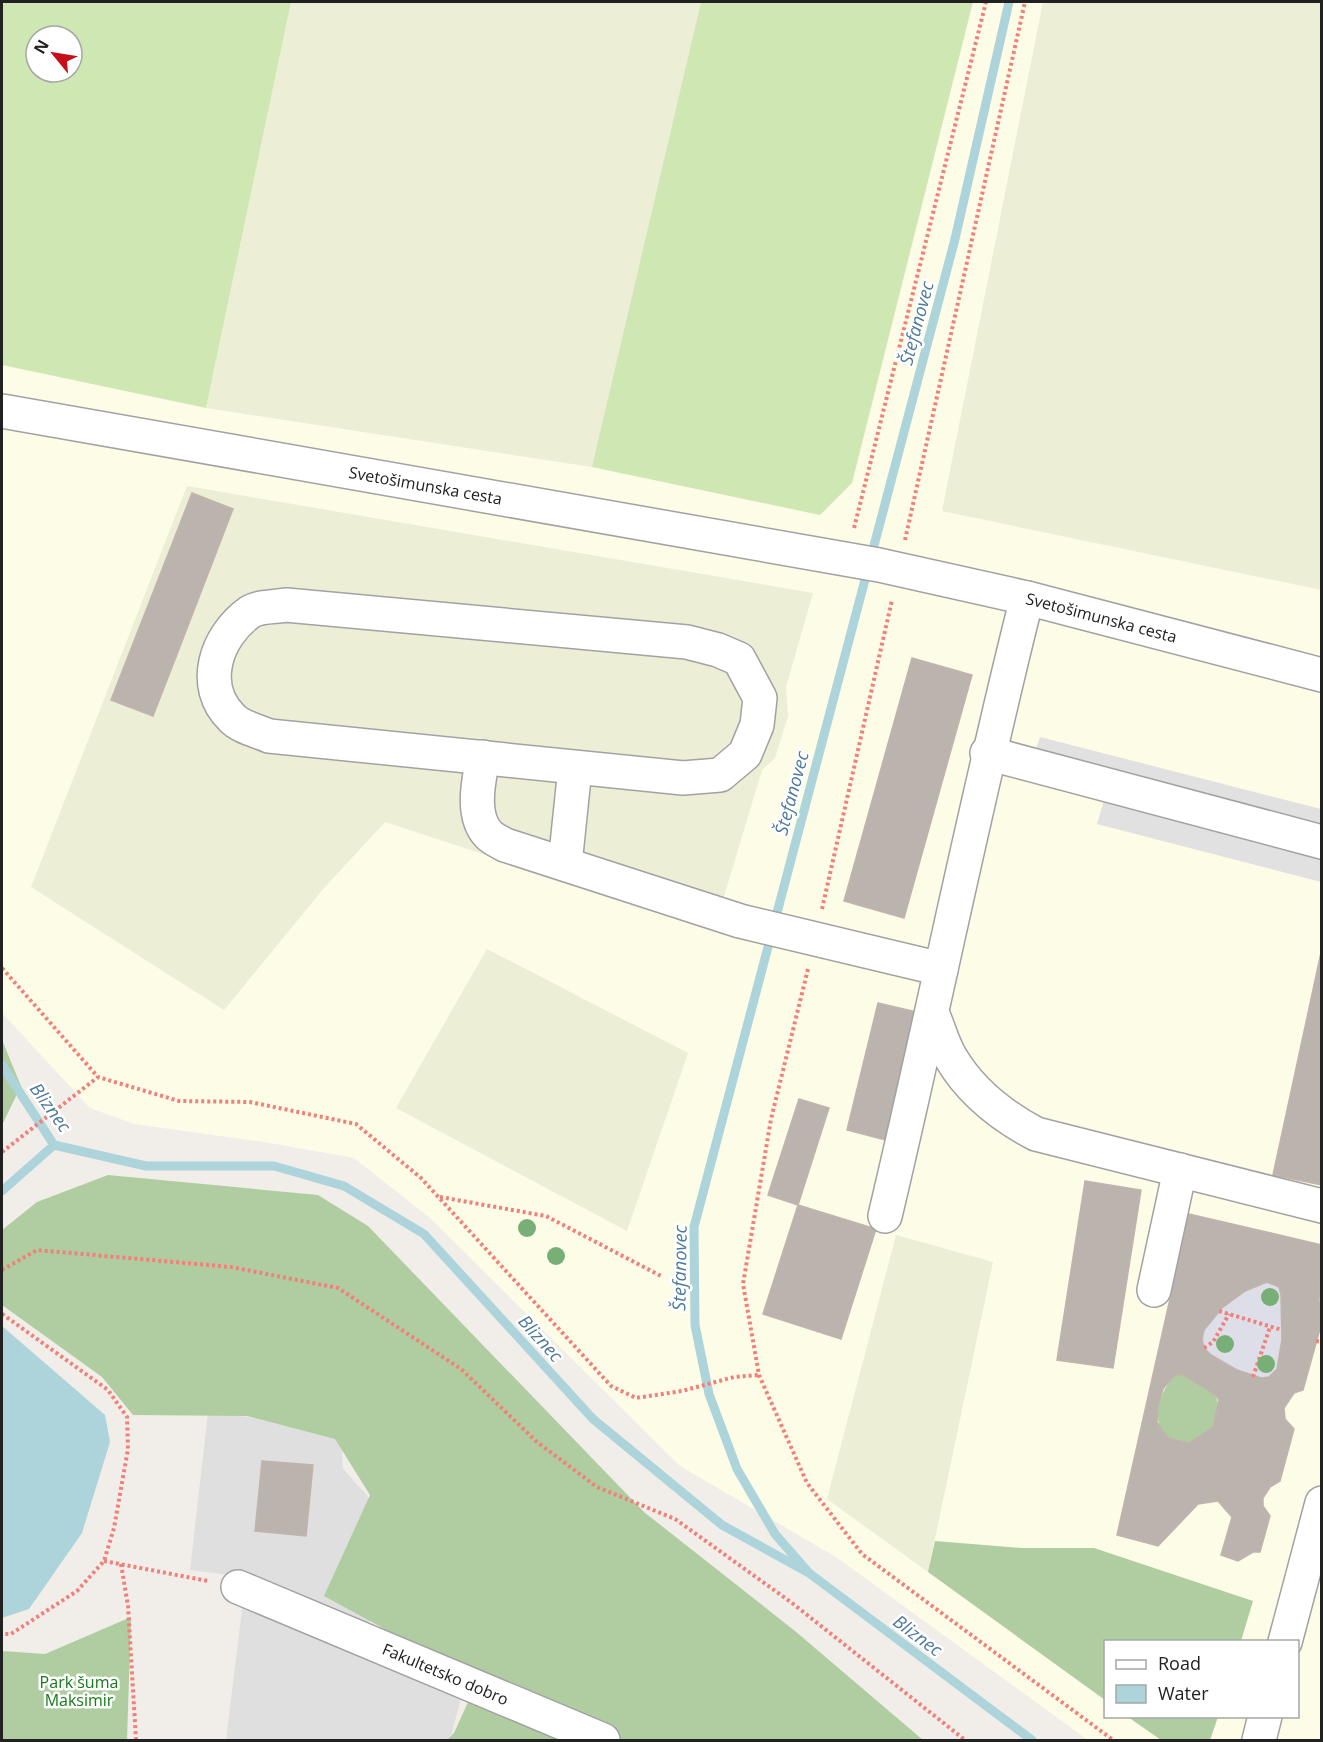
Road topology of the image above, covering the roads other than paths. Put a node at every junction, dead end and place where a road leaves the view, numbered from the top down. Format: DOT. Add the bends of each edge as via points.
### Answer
graph roads {
  1 [pos="2,411"];
  2 [pos="1027,598"];
  3 [pos="1322,675"];
  4 [pos="987,753"];
  5 [pos="483,757"];
  6 [pos="575,768"];
  7 [pos="1322,842"];
  8 [pos="565,864"];
  9 [pos="941,969"];
  10 [pos="933,1015"];
  11 [pos="1180,1170"];
  12 [pos="1322,1206"];
  13 [pos="885,1216"];
  14 [pos="1154,1290"];
  15 [pos="1322,1503"];
  16 [pos="238,1587"];
  17 [pos="1285,1640"];
  18 [pos="1264,1718"];
  19 [pos="603,1740"];
  20 [pos="1259,1740"];
  1 -- 2 [label="street, Svetošimunska cesta" via="870,557"];
  2 -- 3 [label="street, Svetošimunska cesta"];
  2 -- 4 [label="street"];
  4 -- 7 [label="street"];
  4 -- 9 [label="street"];
  5 -- 6 [label="street"];
  5 -- 6 [label="street" via="269,736 233,720 218,702 212,678 217,658 227,635 252,610 286,605 687,642 739,659 760,698 757,726 745,754 720,775 683,778"];
  5 -- 8 [label="street" via="477,795 488,834 505,845"];
  6 -- 8 [label="street"];
  8 -- 9 [label="street" via="740,921"];
  9 -- 10 [label="street"];
  10 -- 11 [label="street" via="950,1058 1004,1117 1036,1134"];
  10 -- 13 [label="street"];
  11 -- 12 [label="street"];
  11 -- 14 [label="street"];
  15 -- 17 [label="street"];
  16 -- 19 [label="street, Fakultetsko dobro"];
  18 -- 20 [label="street"];
}
